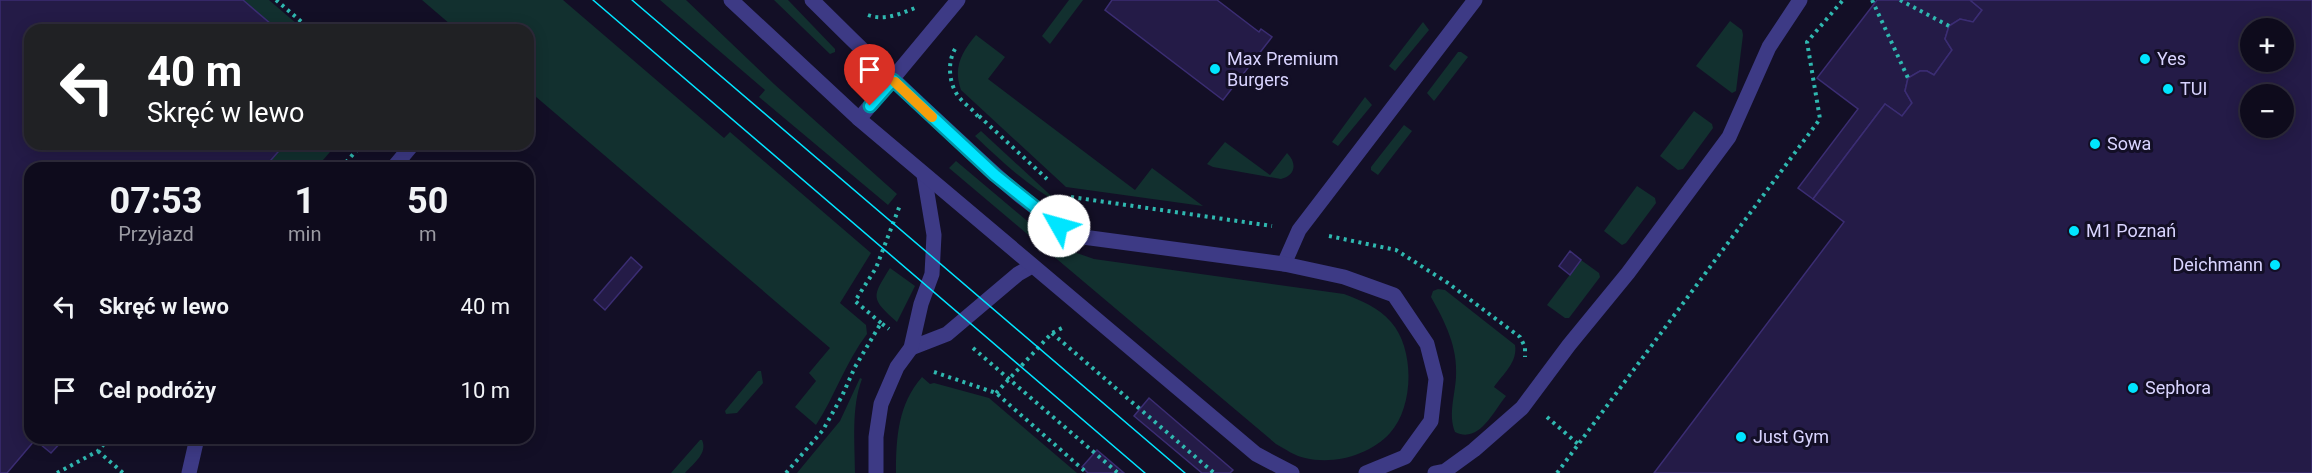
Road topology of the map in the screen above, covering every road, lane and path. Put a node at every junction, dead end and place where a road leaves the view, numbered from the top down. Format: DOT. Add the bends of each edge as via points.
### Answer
graph roads {
  1 [pos="276,0"];
  2 [pos="731,0"];
  3 [pos="812,0"];
  4 [pos="958,0"];
  5 [pos="1475,0"];
  6 [pos="1800,0"];
  7 [pos="1843,0"];
  8 [pos="1872,0"];
  9 [pos="1900,0"];
  10 [pos="304,24"];
  11 [pos="1949,26"];
  12 [pos="1908,78"];
  13 [pos="893,80"];
  14 [pos="859,119"];
  15 [pos="357,150"];
  16 [pos="408,150"];
  17 [pos="346,162"];
  18 [pos="398,162"];
  19 [pos="924,175"];
  20 [pos="1284,264"];
  21 [pos="1032,266"];
  22 [pos="1069,324"];
  23 [pos="1052,333"];
  24 [pos="967,342"];
  25 [pos="911,348"];
  26 [pos="942,365"];
  27 [pos="934,372"];
  28 [pos="1010,381"];
  29 [pos="996,393"];
  30 [pos="104,444"];
  31 [pos="196,444"];
  32 [pos="98,451"];
  33 [pos="1442,472"];
  34 [pos="57,473"];
  35 [pos="123,473"];
  36 [pos="189,473"];
  37 [pos="786,473"];
  38 [pos="876,473"];
  39 [pos="1087,473"];
  40 [pos="1118,473"];
  41 [pos="1215,473"];
  42 [pos="1292,473"];
  43 [pos="1366,473"];
  44 [pos="1557,473"];
  1 -- 10 [label="path"];
  2 -- 14 [label="street"];
  3 -- 13 [label="street"];
  4 -- 13 [label="street"];
  5 -- 20 [label="street" via="1299,230"];
  6 -- 33 [label="street" via="1769,47 1729,137 1628,273 1522,408"];
  7 -- 44 [label="path" via="1807,42 1820,119"];
  8 -- 12 [label="path"];
  9 -- 11 [label="path"];
  13 -- 14 [label="street"];
  13 -- 20 [label="street" via="995,175 1059,226 1083,237"];
  14 -- 19 [label="street"];
  15 -- 17 [label="path"];
  16 -- 18 [label="street"];
  19 -- 21 [label="street"];
  19 -- 25 [label="street" via="934,235 932,274"];
  20 -- 43 [label="street" via="1344,277 1394,295 1427,344 1437,379 1431,421 1405,457"];
  21 -- 25 [label="street" via="947,334"];
  21 -- 42 [label="street" via="1256,454"];
  22 -- 23 [label="path"];
  23 -- 28 [label="path"];
  23 -- 41 [label="path"];
  24 -- 28 [label="path"];
  25 -- 27 [label="path"];
  25 -- 37 [label="path" via="881,323 823,430"];
  25 -- 38 [label="street" via="897,367 881,404"];
  26 -- 27 [label="path"];
  27 -- 29 [label="path"];
  28 -- 29 [label="path"];
  28 -- 40 [label="path"];
  29 -- 39 [label="path"];
  30 -- 32 [label="path"];
  31 -- 36 [label="street"];
  32 -- 34 [label="path"];
  32 -- 35 [label="path"];
}
